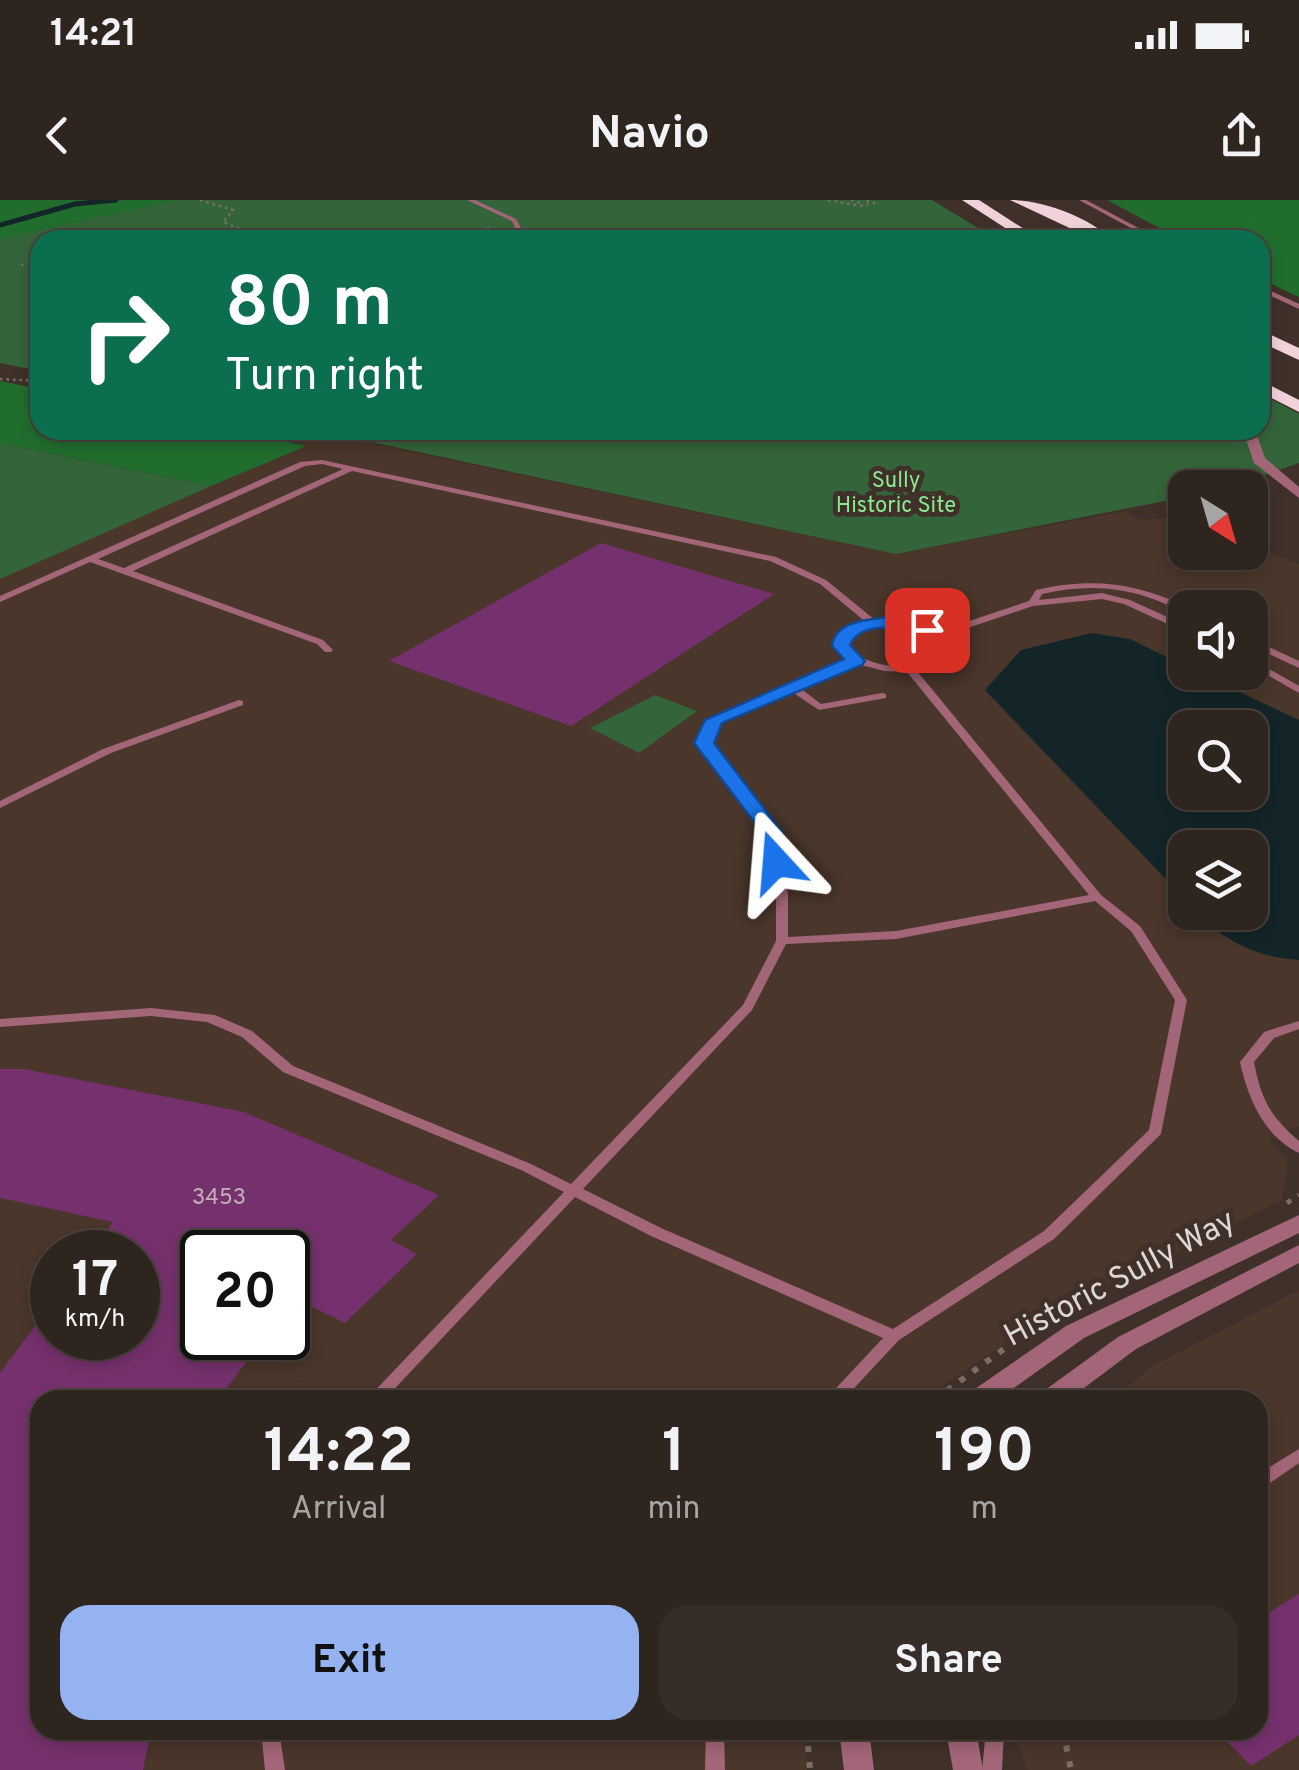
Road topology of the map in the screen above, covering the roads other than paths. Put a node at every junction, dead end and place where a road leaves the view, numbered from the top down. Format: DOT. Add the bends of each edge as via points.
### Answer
graph roads {
  1 [pos="470,200"];
  2 [pos="969,200"];
  3 [pos="1016,200"];
  4 [pos="1082,200"];
  5 [pos="516,230"];
  6 [pos="1018,230"];
  7 [pos="1068,230"];
  8 [pos="1084,230"];
  9 [pos="1139,230"];
  10 [pos="1270,293"];
  11 [pos="1299,306"];
  12 [pos="1270,323"];
  13 [pos="1299,336"];
  14 [pos="1270,340"];
  15 [pos="1299,355"];
  16 [pos="1270,372"];
  17 [pos="1299,388"];
  18 [pos="1270,391"];
  19 [pos="1299,407"];
  20 [pos="1251,440"];
  21 [pos="354,467"];
  22 [pos="1299,494"];
  23 [pos="90,558"];
  24 [pos="126,572"];
  25 [pos="0,599"];
  26 [pos="1168,602"];
  27 [pos="1032,603"];
  28 [pos="1168,621"];
  29 [pos="873,623"];
  30 [pos="936,635"];
  31 [pos="328,650"];
  32 [pos="1268,650"];
  33 [pos="856,661"];
  34 [pos="1299,665"];
  35 [pos="909,668"];
  36 [pos="1268,670"];
  37 [pos="1275,673"];
  38 [pos="792,687"];
  39 [pos="1299,690"];
  40 [pos="882,696"];
  41 [pos="239,704"];
  42 [pos="0,805"];
  43 [pos="1097,897"];
  44 [pos="782,941"];
  45 [pos="0,1023"];
  46 [pos="1299,1025"];
  47 [pos="1299,1148"];
  48 [pos="575,1192"];
  49 [pos="1299,1223"];
  50 [pos="1299,1253"];
  51 [pos="894,1336"];
  52 [pos="384,1390"];
  53 [pos="843,1390"];
  54 [pos="992,1390"];
  55 [pos="1063,1390"];
  56 [pos="1299,1455"];
  57 [pos="1268,1475"];
  58 [pos="271,1740"];
  59 [pos="715,1740"];
  60 [pos="855,1740"];
  61 [pos="963,1740"];
  62 [pos="994,1740"];
  63 [pos="275,1770"];
  64 [pos="715,1770"];
  65 [pos="859,1770"];
  66 [pos="968,1770"];
  67 [pos="992,1770"];
  1 -- 5 [label="lane" via="514,220"];
  2 -- 6 [label="highway"];
  3 -- 7 [label="highway"];
  3 -- 8 [label="highway"];
  4 -- 9 [label="lane"];
  10 -- 11 [label="lane"];
  12 -- 13 [label="highway"];
  14 -- 15 [label="highway"];
  16 -- 17 [label="highway"];
  18 -- 19 [label="highway"];
  20 -- 22 [label="street" via="1258,460"];
  21 -- 23 [label="lane" via="302,464"];
  21 -- 24 [label="lane"];
  21 -- 29 [label="lane" via="774,559 823,582"];
  23 -- 24 [label="lane"];
  23 -- 25 [label="lane"];
  24 -- 31 [label="lane"];
  26 -- 27 [label="lane" via="1097,583 1039,592"];
  27 -- 28 [label="lane" via="1102,596"];
  27 -- 30 [label="lane"];
  29 -- 30 [label="lane"];
  29 -- 33 [label="lane" via="842,639"];
  30 -- 35 [label="lane" via="941,655"];
  32 -- 34 [label="lane"];
  33 -- 35 [label="lane"];
  33 -- 38 [label="lane"];
  34 -- 37 [label="lane"];
  35 -- 43 [label="lane"];
  36 -- 37 [label="lane"];
  37 -- 39 [label="lane"];
  38 -- 40 [label="lane" via="820,706"];
  38 -- 44 [label="lane" via="714,720 704,743 772,832"];
  41 -- 42 [label="lane" via="107,751"];
  43 -- 44 [label="lane" via="896,934"];
  43 -- 51 [label="lane" via="1136,930 1181,1000 1156,1132 1049,1235"];
  44 -- 48 [label="lane" via="748,1006"];
  45 -- 48 [label="lane" via="151,1012 210,1018 247,1034 288,1069"];
  46 -- 47 [label="lane" via="1269,1035 1247,1062 1264,1119"];
  48 -- 51 [label="lane"];
  48 -- 52 [label="lane"];
  49 -- 54 [label="street, Historic Sully Way" via="1075,1332"];
  50 -- 55 [label="street" via="1128,1342"];
  51 -- 53 [label="lane"];
  56 -- 57 [label="lane"];
  58 -- 63 [label="lane"];
  59 -- 64 [label="lane"];
  60 -- 65 [label="street"];
  61 -- 66 [label="street"];
  62 -- 67 [label="lane"];
}
